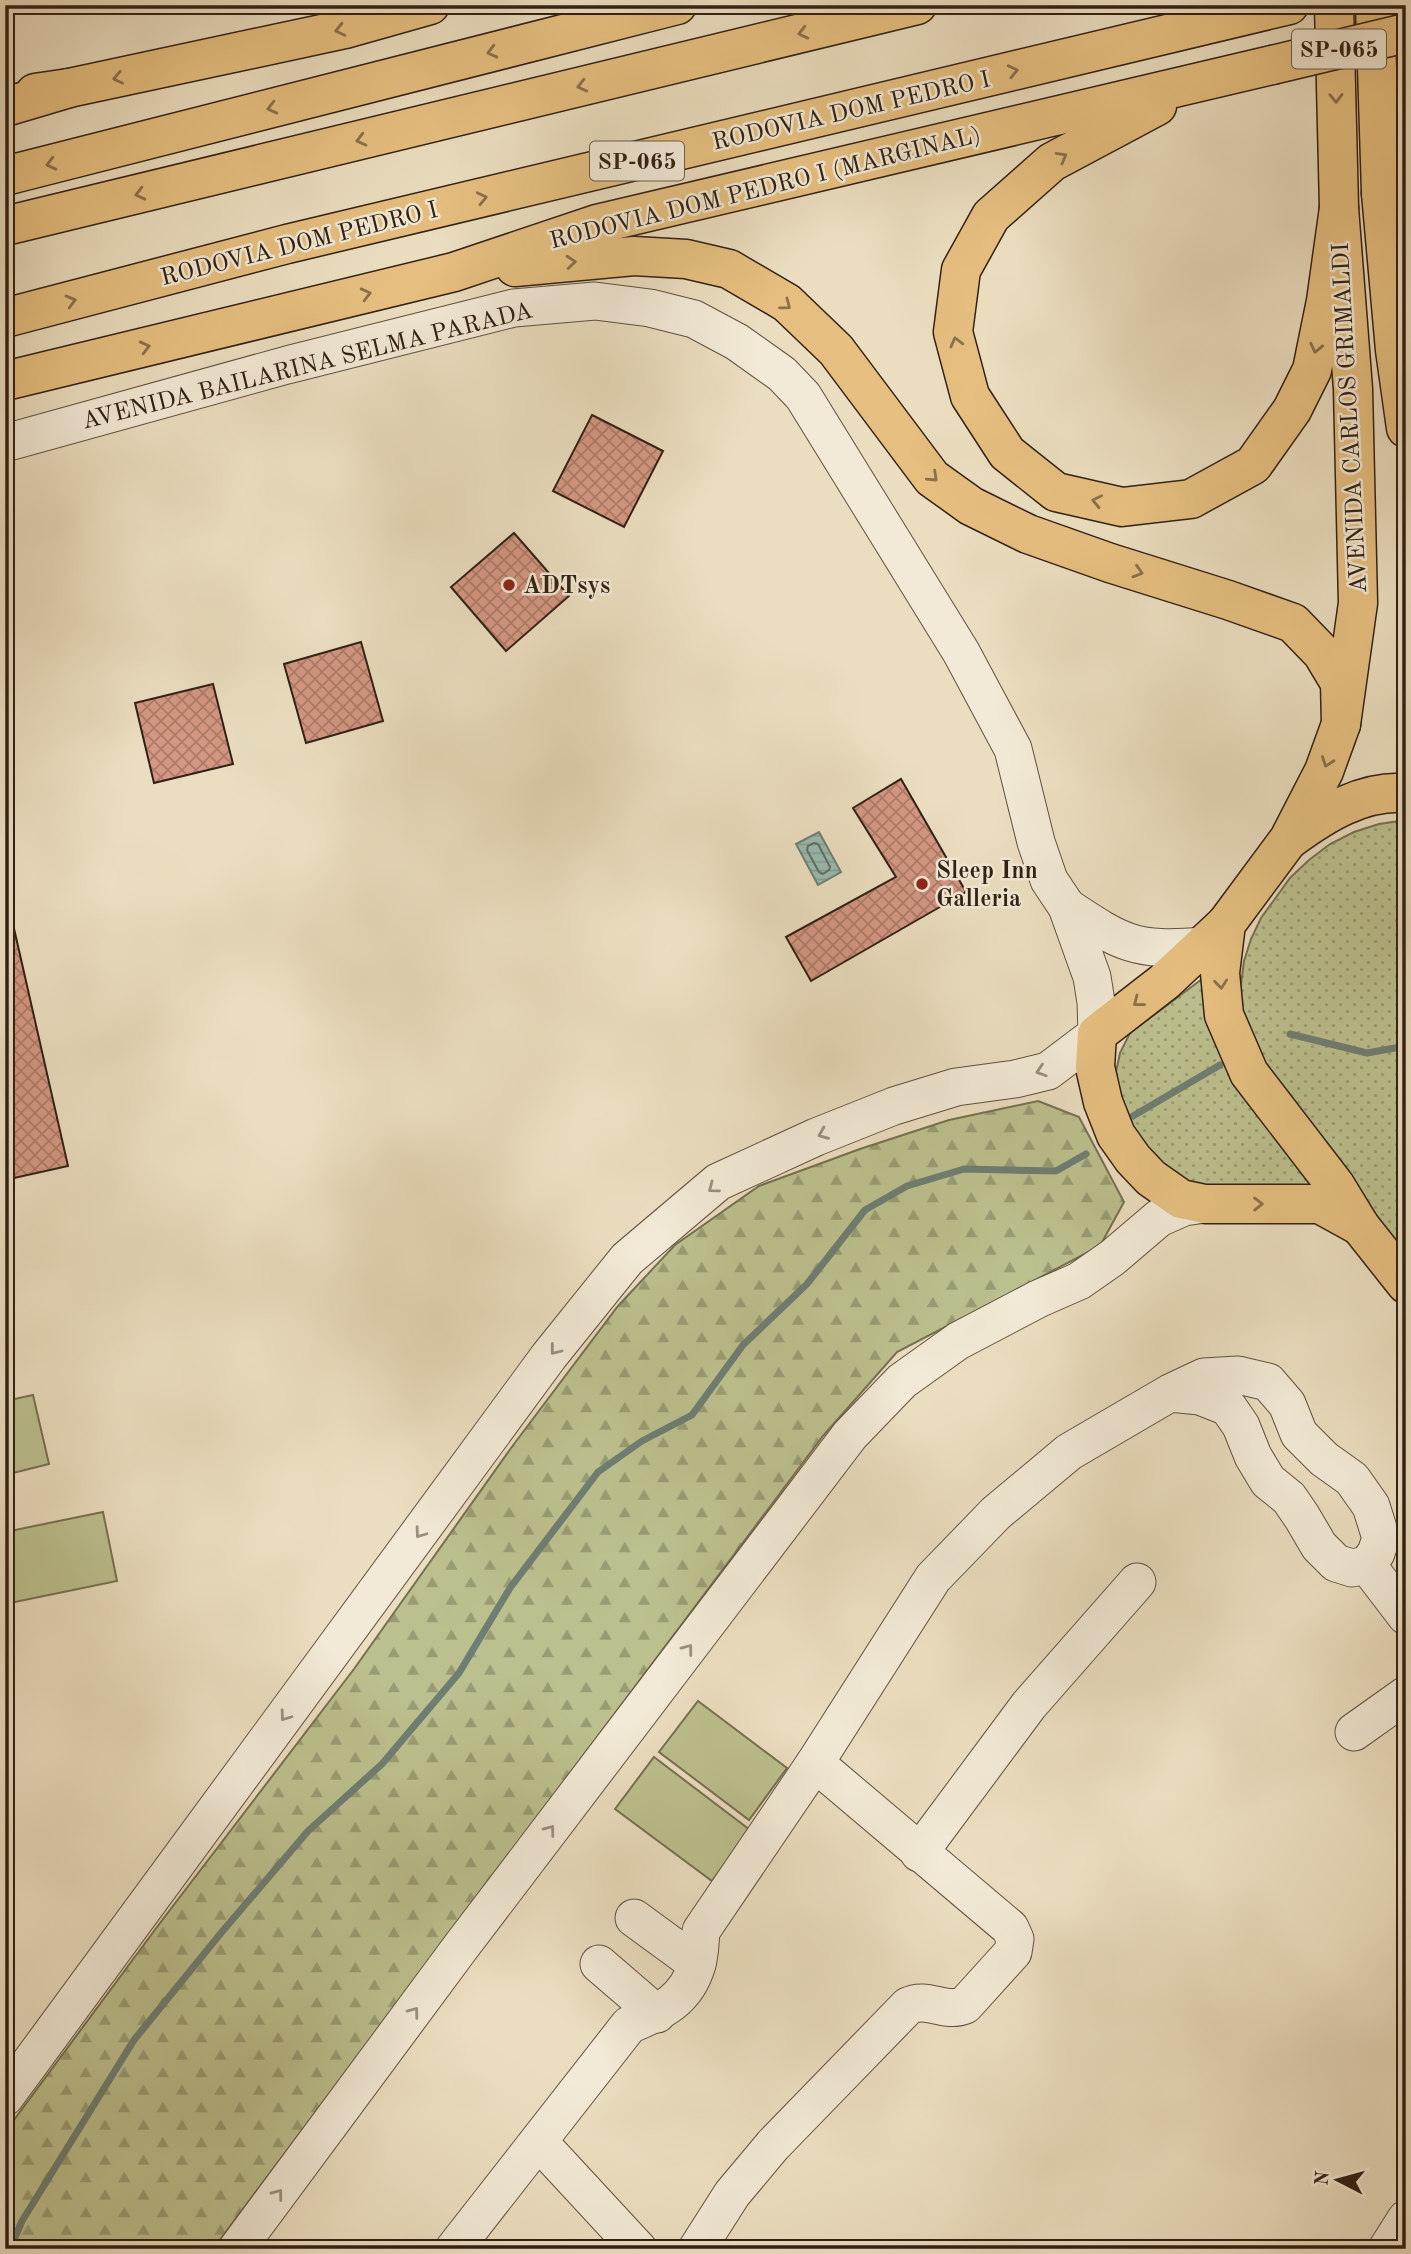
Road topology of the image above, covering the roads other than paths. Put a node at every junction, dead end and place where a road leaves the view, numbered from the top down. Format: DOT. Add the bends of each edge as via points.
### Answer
graph roads {
  1 [pos="430,5"];
  2 [pos="677,5"];
  3 [pos="917,5"];
  4 [pos="1334,5"];
  5 [pos="1375,5"];
  6 [pos="1280,8"];
  7 [pos="1406,33"];
  8 [pos="1204,81"];
  9 [pos="69,88"];
  10 [pos="5,97"];
  11 [pos="5,107"];
  12 [pos="5,176"];
  13 [pos="1381,193"];
  14 [pos="1339,208"];
  15 [pos="5,226"];
  16 [pos="1406,255"];
  17 [pos="454,272"];
  18 [pos="5,318"];
  19 [pos="5,381"];
  20 [pos="1406,428"];
  21 [pos="5,443"];
  22 [pos="1341,724"];
  23 [pos="1406,793"];
  24 [pos="1289,839"];
  25 [pos="1066,907"];
  26 [pos="1214,935"];
  27 [pos="1097,1034"];
  28 [pos="1205,1204"];
  29 [pos="1360,1226"];
  30 [pos="1406,1284"];
  31 [pos="1170,1393"];
  32 [pos="1367,1565"];
  33 [pos="1137,1581"];
  34 [pos="1406,1616"];
  35 [pos="1406,1695"];
  36 [pos="1354,1732"];
  37 [pos="815,1763"];
  38 [pos="919,1853"];
  39 [pos="634,1918"];
  40 [pos="599,1964"];
  41 [pos="697,1964"];
  42 [pos="657,2014"];
  43 [pos="5,2097"];
  44 [pos="539,2142"];
  45 [pos="1406,2219"];
  46 [pos="237,2249"];
  47 [pos="454,2249"];
  48 [pos="638,2249"];
  49 [pos="697,2249"];
  50 [pos="1387,2249"];
  1 -- 9 [label="main road, one-way" via="345,29"];
  2 -- 12 [label="main road, one-way"];
  3 -- 15 [label="main road, one-way"];
  4 -- 14 [label="main road, AVENIDA CARLOS GRIMALDI, one-way"];
  5 -- 13 [label="main road, AVENIDA CARLOS GRIMALDI"];
  18 -- 6 [label="main road, RODOVIA DOM PEDRO I / SP-065, one-way" via="287,244"];
  7 -- 8 [label="main road, RODOVIA DOM PEDRO I (MARGINAL) / SP-065, bridge"];
  14 -- 8 [label="main road, one-way" via="1312,370 1292,410 1253,466 1191,499 1122,507 1056,492 1007,453 970,396 953,332 961,270 991,216 1052,162"];
  8 -- 17 [label="main road, RODOVIA DOM PEDRO I (MARGINAL) / SP-065" via="597,224"];
  9 -- 10 [label="main road"];
  9 -- 11 [label="main road"];
  13 -- 16 [label="main road"];
  13 -- 20 [label="main road, AVENIDA CARLOS GRIMALDI"];
  14 -- 22 [label="main road, AVENIDA CARLOS GRIMALDI" via="1353,389 1358,603"];
  19 -- 17 [label="main road, RODOVIA DOM PEDRO I (MARGINAL) / SP-065, one-way"];
  17 -- 22 [label="main road, one-way" via="634,256 686,259 729,269 787,303 836,350 932,478 971,506 1110,564 1293,624 1322,653 1340,683"];
  21 -- 25 [label="street, AVENIDA BAILARINA SELMA PARADA" via="514,308 595,301 694,320 737,342 782,374 819,420 961,652 1013,749 1036,842 1049,880"];
  22 -- 24 [label="main road, AVENIDA CARLOS GRIMALDI, one-way" via="1324,771"];
  23 -- 24 [label="main road" via="1346,804"];
  24 -- 26 [label="main road, AVENIDA CARLOS GRIMALDI"];
  25 -- 26 [label="street, AVENIDA BAILARINA SELMA PARADA" via="1109,935 1143,947"];
  25 -- 27 [label="street, AVENIDA BAILARINA SELMA PARADA" via="1092,977"];
  26 -- 27 [label="main road, AVENIDA CARLOS GRIMALDI, one-way" via="1164,982"];
  26 -- 29 [label="main road, AVENIDA CARLOS GRIMALDI, one-way" via="1224,1015 1249,1073 1335,1185"];
  27 -- 28 [label="main road, AVENIDA CARLOS GRIMALDI" via="1095,1067 1116,1135 1151,1178 1181,1199"];
  27 -- 43 [label="street, one-way" via="1048,1071 956,1087 894,1106 718,1182 627,1259 549,1356"];
  28 -- 29 [label="main road, AVENIDA CARLOS GRIMALDI, one-way" via="1320,1204"];
  46 -- 28 [label="street, one-way" via="850,1435 902,1381 958,1341 1079,1281 1159,1218"];
  29 -- 30 [label="main road, AVENIDA CARLOS GRIMALDI"];
  31 -- 32 [label="street" via="1200,1396 1228,1407 1268,1481 1289,1498 1319,1546 1336,1563 1352,1568"];
  31 -- 32 [label="street" via="1204,1377 1237,1375 1268,1382 1287,1404 1299,1434 1324,1460 1352,1479 1371,1506 1381,1538"];
  31 -- 37 [label="street" via="1069,1452 996,1513 933,1578"];
  32 -- 34 [label="street"];
  33 -- 38 [label="street" via="1029,1705"];
  35 -- 36 [label="street"];
  37 -- 38 [label="street"];
  37 -- 41 [label="street" via="701,1931"];
  38 -- 49 [label="street" via="1010,1928 1015,1939 1013,1952 964,2006 956,2009 917,2001 908,2006 773,2145 732,2194"];
  39 -- 41 [label="street"];
  40 -- 42 [label="street"];
  41 -- 42 [label="street" via="684,1993"];
  42 -- 44 [label="street" via="629,2025"];
  44 -- 47 [label="street"];
  44 -- 48 [label="street"];
  45 -- 50 [label="street"];
}
